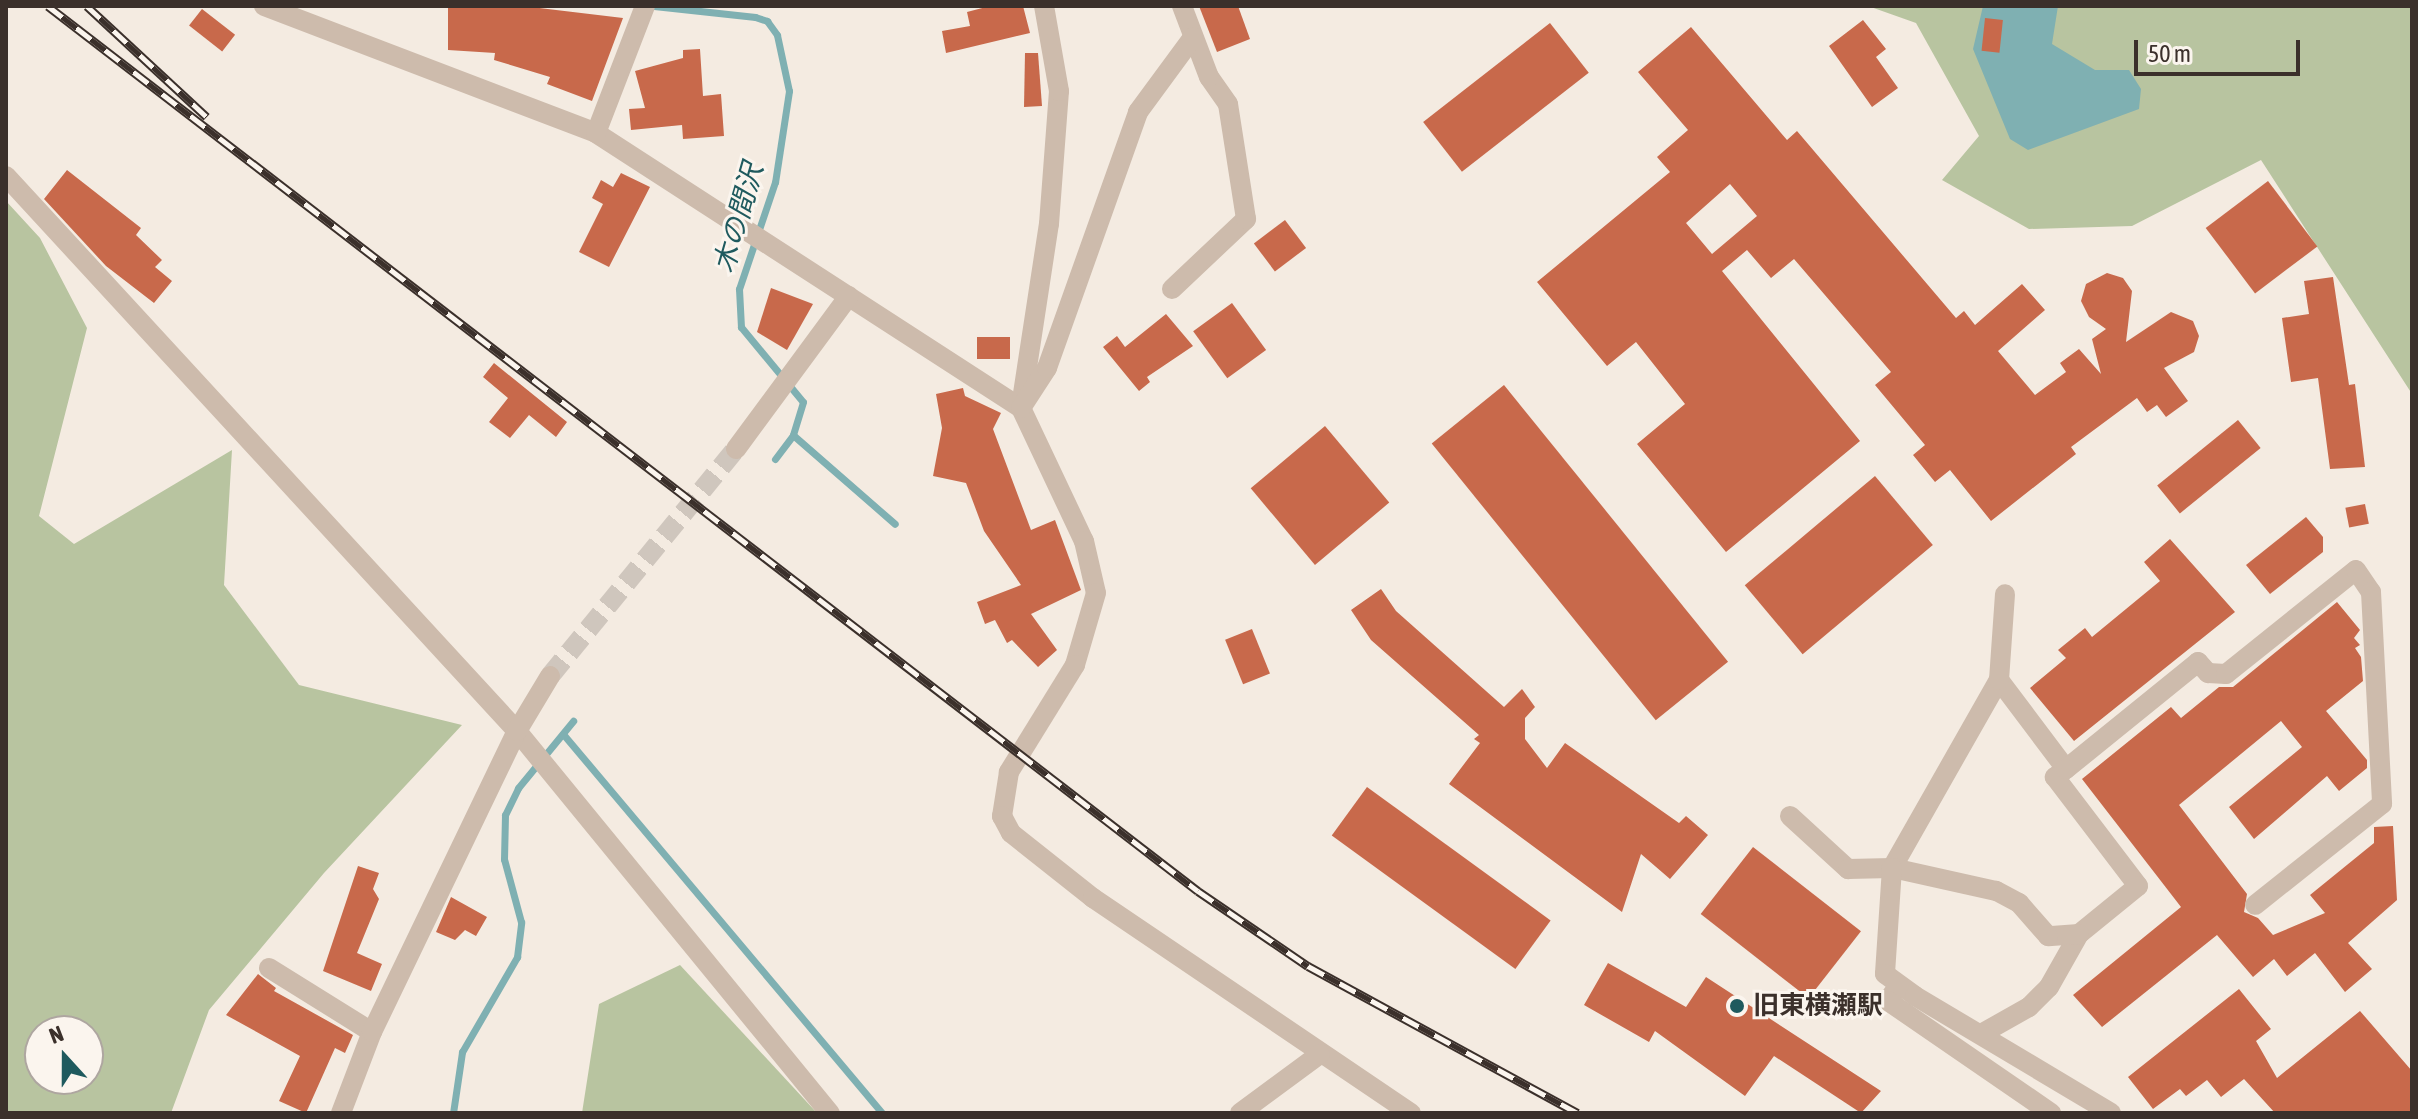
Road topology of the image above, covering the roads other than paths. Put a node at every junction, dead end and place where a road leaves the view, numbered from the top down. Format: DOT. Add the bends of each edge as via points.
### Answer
graph roads {
  1 [pos="264,6"];
  2 [pos="1044,6"];
  3 [pos="1182,6"];
  4 [pos="643,13"];
  5 [pos="1193,37"];
  6 [pos="596,133"];
  7 [pos="6,176"];
  8 [pos="1172,289"];
  9 [pos="849,296"];
  10 [pos="1021,408"];
  11 [pos="736,449"];
  12 [pos="2005,594"];
  13 [pos="550,676"];
  14 [pos="1999,680"];
  15 [pos="517,731"];
  16 [pos="2066,769"];
  17 [pos="1790,816"];
  18 [pos="1892,868"];
  19 [pos="2255,905"];
  20 [pos="2079,934"];
  21 [pos="269,968"];
  22 [pos="1899,985"];
  23 [pos="372,1032"];
  24 [pos="1981,1034"];
  25 [pos="1320,1054"];
  26 [pos="341,1113"];
  27 [pos="830,1113"];
  28 [pos="1240,1113"];
  29 [pos="1411,1113"];
  30 [pos="2051,1113"];
  31 [pos="2111,1113"];
  1 -- 6 [label="street"];
  2 -- 10 [label="street" via="1059,91 1049,224"];
  3 -- 5 [label="street"];
  4 -- 6 [label="street"];
  5 -- 8 [label="street" via="1209,77 1228,104 1246,219"];
  5 -- 10 [label="street" via="1138,112 1047,368"];
  6 -- 9 [label="street"];
  7 -- 15 [label="street"];
  9 -- 10 [label="street"];
  9 -- 11 [label="street"];
  10 -- 25 [label="street" via="1084,541 1096,593 1075,665 1009,772 1002,816 1011,833 1055,870"];
  12 -- 14 [label="street"];
  13 -- 15 [label="street"];
  14 -- 16 [label="street"];
  14 -- 18 [label="street"];
  15 -- 23 [label="street"];
  15 -- 27 [label="street"];
  16 -- 19 [label="street" via="2198,662 2208,673 2226,674 2356,570 2371,592 2382,804"];
  16 -- 20 [label="street" via="2055,777 2138,886"];
  17 -- 18 [label="street" via="1848,869"];
  18 -- 20 [label="street" via="1996,891 2019,903 2048,936"];
  18 -- 22 [label="street" via="1885,974"];
  20 -- 24 [label="street" via="2049,987 2029,1007"];
  21 -- 23 [label="street"];
  22 -- 24 [label="street"];
  22 -- 30 [label="street" via="1888,1001"];
  23 -- 26 [label="street"];
  24 -- 31 [label="street"];
  25 -- 28 [label="street"];
  25 -- 29 [label="street"];
}
